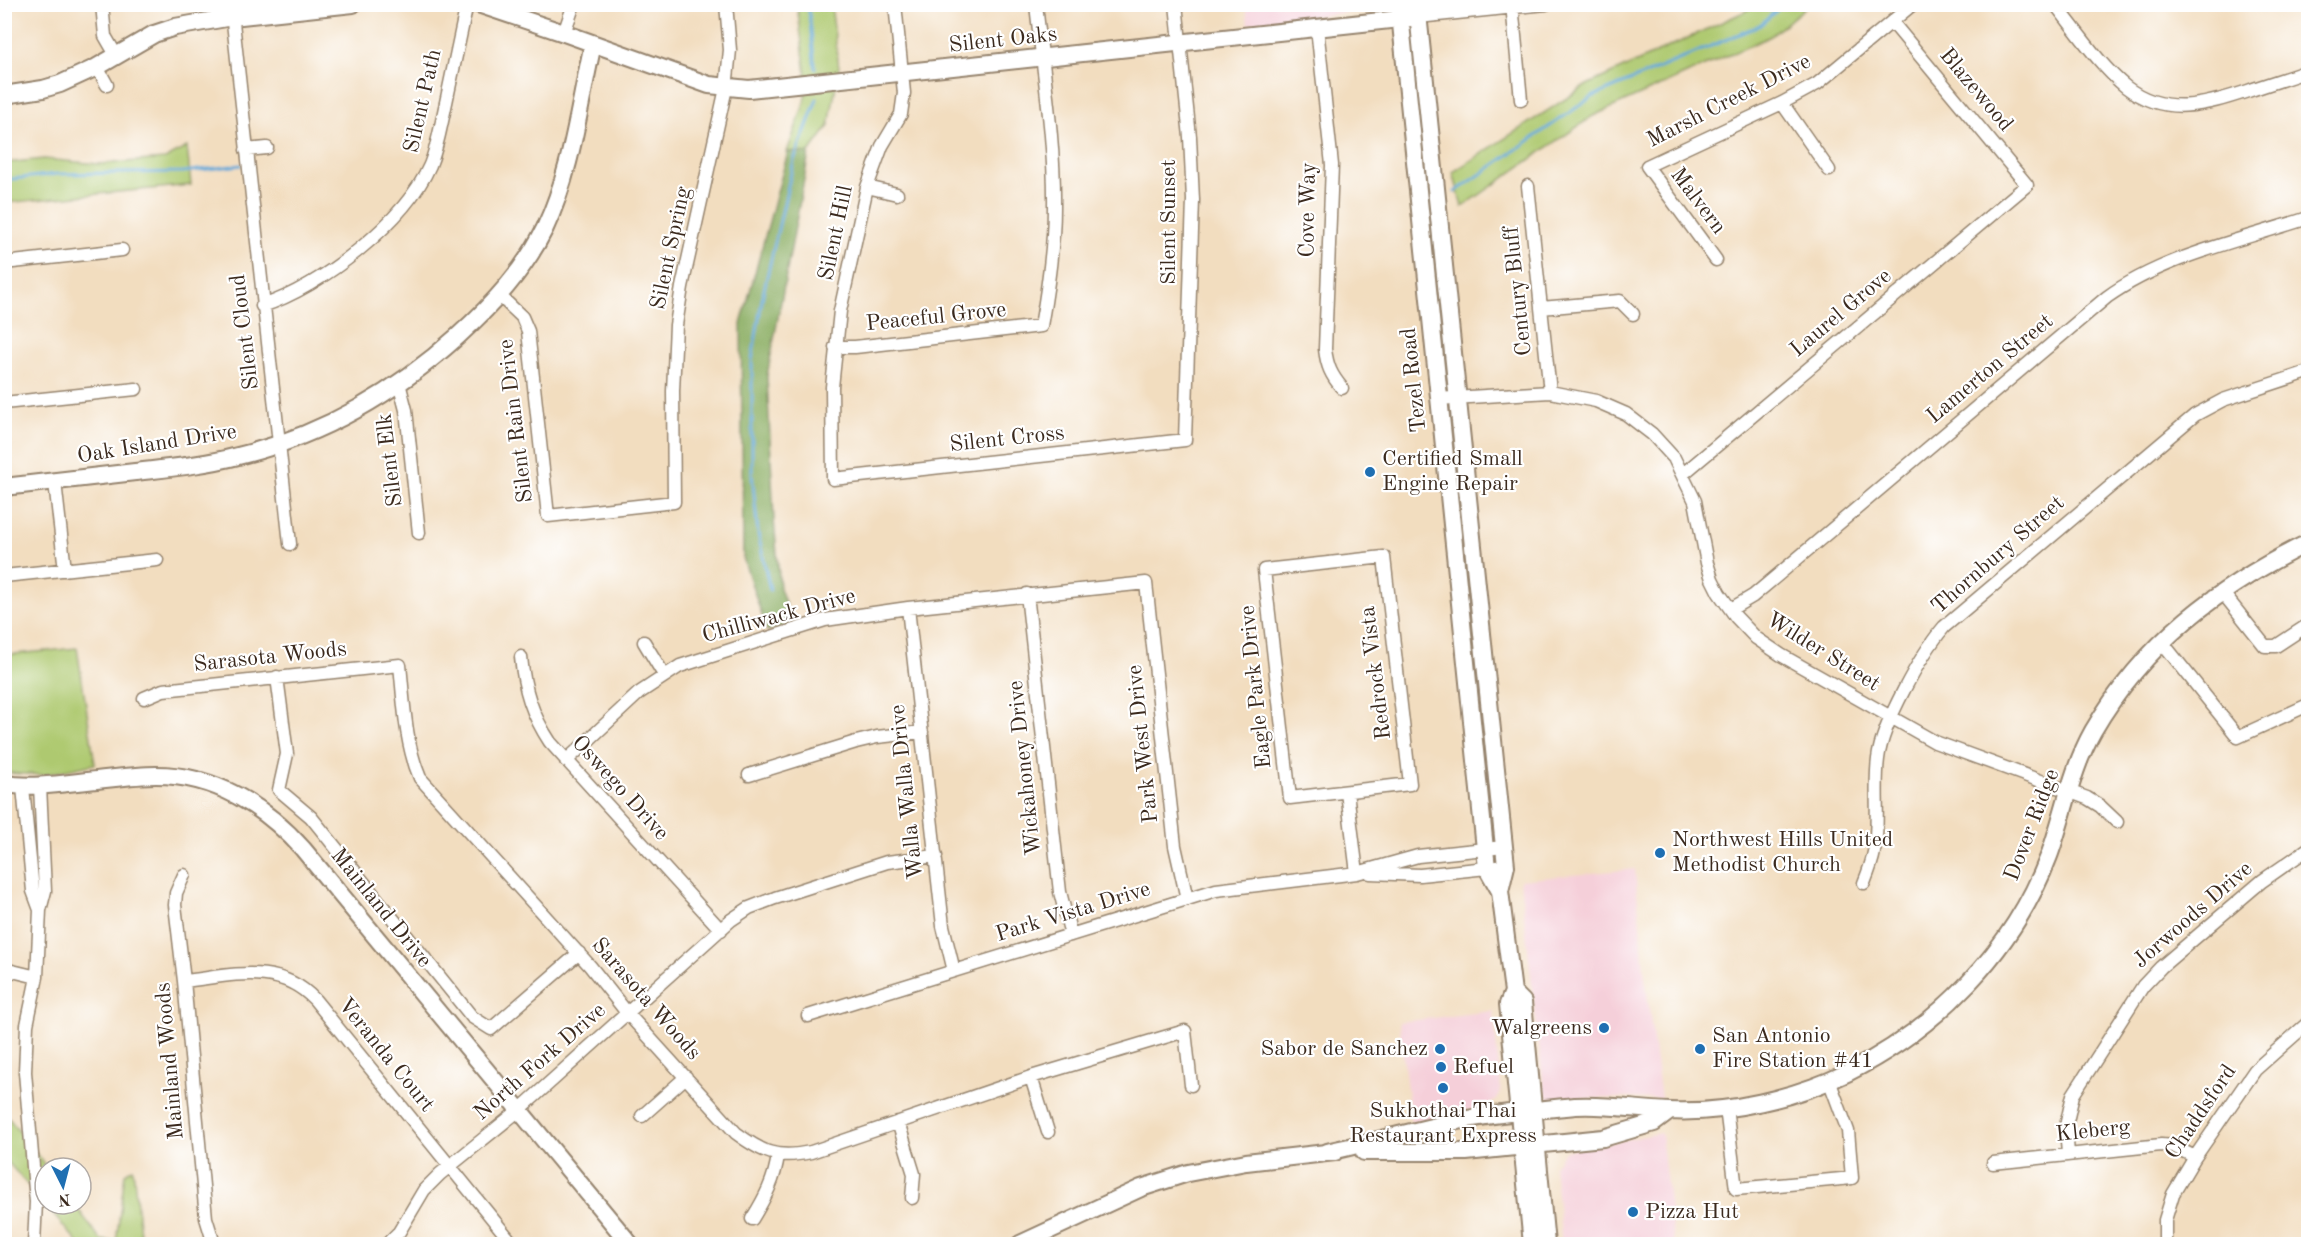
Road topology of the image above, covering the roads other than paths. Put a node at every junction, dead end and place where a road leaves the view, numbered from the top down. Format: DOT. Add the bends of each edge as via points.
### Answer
graph roads {
  1 [pos="102,4"];
  2 [pos="353,4"];
  3 [pos="466,4"];
  4 [pos="478,4"];
  5 [pos="574,4"];
  6 [pos="726,4"];
  7 [pos="895,4"];
  8 [pos="1035,4"];
  9 [pos="1176,4"];
  10 [pos="1546,4"];
  11 [pos="1913,4"];
  12 [pos="2055,4"];
  13 [pos="1512,6"];
  14 [pos="231,11"];
  15 [pos="1417,11"];
  16 [pos="1399,12"];
  17 [pos="1892,22"];
  18 [pos="1317,28"];
  19 [pos="564,33"];
  20 [pos="593,44"];
  21 [pos="1180,44"];
  22 [pos="116,55"];
  23 [pos="1041,59"];
  24 [pos="97,67"];
  25 [pos="2308,71"];
  26 [pos="902,74"];
  27 [pos="107,85"];
  28 [pos="726,88"];
  29 [pos="4,95"];
  30 [pos="1521,100"];
  31 [pos="1782,103"];
  32 [pos="267,147"];
  33 [pos="246,150"];
  34 [pos="1647,166"];
  35 [pos="1829,170"];
  36 [pos="2027,185"];
  37 [pos="1528,186"];
  38 [pos="867,187"];
  39 [pos="897,194"];
  40 [pos="2308,218"];
  41 [pos="122,250"];
  42 [pos="1716,260"];
  43 [pos="4,263"];
  44 [pos="500,296"];
  45 [pos="262,306"];
  46 [pos="1541,308"];
  47 [pos="1633,314"];
  48 [pos="835,346"];
  49 [pos="2308,372"];
  50 [pos="399,382"];
  51 [pos="1342,388"];
  52 [pos="136,389"];
  53 [pos="1550,392"];
  54 [pos="1456,398"];
  55 [pos="1438,399"];
  56 [pos="4,403"];
  57 [pos="1185,440"];
  58 [pos="279,443"];
  59 [pos="1683,474"];
  60 [pos="833,479"];
  61 [pos="56,482"];
  62 [pos="4,487"];
  63 [pos="548,516"];
  64 [pos="419,533"];
  65 [pos="2308,543"];
  66 [pos="290,544"];
  67 [pos="1384,557"];
  68 [pos="157,560"];
  69 [pos="65,570"];
  70 [pos="4,576"];
  71 [pos="1146,583"];
  72 [pos="2222,592"];
  73 [pos="1027,594"];
  74 [pos="908,608"];
  75 [pos="1731,609"];
  76 [pos="2308,625"];
  77 [pos="644,642"];
  78 [pos="2162,642"];
  79 [pos="521,657"];
  80 [pos="664,675"];
  81 [pos="277,677"];
  82 [pos="144,698"];
  83 [pos="2308,705"];
  84 [pos="1891,718"];
  85 [pos="922,732"];
  86 [pos="566,761"];
  87 [pos="749,775"];
  88 [pos="4,784"];
  89 [pos="31,786"];
  90 [pos="1347,792"];
  91 [pos="2069,792"];
  92 [pos="2117,822"];
  93 [pos="1504,847"];
  94 [pos="1485,849"];
  95 [pos="2308,849"];
  96 [pos="936,856"];
  97 [pos="1506,866"];
  98 [pos="1487,868"];
  99 [pos="1357,873"];
  100 [pos="184,875"];
  101 [pos="1864,883"];
  102 [pos="1500,891"];
  103 [pos="1187,899"];
  104 [pos="721,930"];
  105 [pos="1071,935"];
  106 [pos="579,953"];
  107 [pos="4,969"];
  108 [pos="954,971"];
  109 [pos="37,977"];
  110 [pos="184,981"];
  111 [pos="628,1014"];
  112 [pos="808,1016"];
  113 [pos="2308,1023"];
  114 [pos="686,1077"];
  115 [pos="1032,1077"];
  116 [pos="1830,1080"];
  117 [pos="1191,1085"];
  118 [pos="1726,1108"];
  119 [pos="518,1111"];
  120 [pos="1670,1111"];
  121 [pos="1528,1112"];
  122 [pos="642,1116"];
  123 [pos="898,1122"];
  124 [pos="1048,1132"];
  125 [pos="1531,1146"];
  126 [pos="1327,1152"];
  127 [pos="778,1155"];
  128 [pos="2068,1155"];
  129 [pos="2194,1157"];
  130 [pos="1993,1163"];
  131 [pos="449,1166"];
  132 [pos="912,1198"];
  133 [pos="752,1219"];
  134 [pos="34,1245"];
  135 [pos="214,1245"];
  136 [pos="387,1245"];
  137 [pos="513,1245"];
  138 [pos="630,1245"];
  139 [pos="1020,1245"];
  140 [pos="1532,1245"];
  141 [pos="1546,1245"];
  142 [pos="2165,1245"];
  1 -- 22 [label="street" via="105,36"];
  2 -- 14 [label="main road"];
  3 -- 45 [label="street, Silent Path" via="436,148 425,176 401,210 356,252 310,285"];
  4 -- 19 [label="main road, Silent Oaks"];
  5 -- 19 [label="street"];
  6 -- 28 [label="street, Silent Spring" via="730,50"];
  7 -- 26 [label="street, Silent Hill"];
  8 -- 23 [label="street"];
  9 -- 21 [label="street, Silent Sunset"];
  10 -- 13 [label="street, Silent Oaks"];
  11 -- 17 [label="street, Marsh Creek Drive"];
  12 -- 25 [label="street" via="2127,87 2144,98 2173,106 2203,105"];
  13 -- 15 [label="street, Silent Oaks"];
  13 -- 30 [label="street"];
  14 -- 22 [label="main road" via="154,34"];
  14 -- 33 [label="street, Silent Cloud"];
  15 -- 16 [label="main road, Silent Oaks"];
  15 -- 54 [label="main road, Tezel Road"];
  16 -- 18 [label="main road, Silent Oaks"];
  16 -- 55 [label="main road, Tezel Road"];
  17 -- 31 [label="street, Marsh Creek Drive" via="1817,84"];
  17 -- 36 [label="street, Blazewood"];
  18 -- 21 [label="main road, Silent Oaks"];
  18 -- 51 [label="street, Cove Way" via="1332,165 1325,349 1332,376"];
  19 -- 20 [label="main road, Silent Oaks"];
  20 -- 28 [label="main road, Silent Oaks" via="689,79"];
  20 -- 44 [label="main road, Oak Island Drive" via="557,199 530,256"];
  21 -- 23 [label="main road, Silent Oaks"];
  21 -- 57 [label="street, Silent Sunset" via="1193,200"];
  22 -- 24 [label="main road"];
  23 -- 26 [label="main road, Silent Oaks"];
  23 -- 48 [label="street, Peaceful Grove" via="1054,209 1041,326"];
  24 -- 27 [label="street"];
  24 -- 29 [label="main road" via="60,84"];
  26 -- 28 [label="main road, Silent Oaks" via="766,88"];
  26 -- 38 [label="street, Silent Hill" via="901,114 882,146"];
  28 -- 63 [label="street, Silent Spring" via="676,325 674,502"];
  31 -- 34 [label="street, Marsh Creek Drive"];
  31 -- 35 [label="street"];
  32 -- 33 [label="street"];
  33 -- 45 [label="street, Silent Cloud"];
  34 -- 42 [label="street, Malvern"];
  36 -- 59 [label="street, Laurel Grove"];
  37 -- 46 [label="street, Century Bluff"];
  38 -- 39 [label="street"];
  38 -- 48 [label="street, Silent Hill"];
  40 -- 75 [label="street, Lamerton Street" via="2162,266 2125,284 1753,596"];
  41 -- 43 [label="street"];
  44 -- 50 [label="main road, Oak Island Drive" via="435,357"];
  44 -- 63 [label="street, Silent Rain Drive" via="515,309 528,331"];
  45 -- 58 [label="street, Silent Cloud"];
  46 -- 47 [label="street" via="1620,301"];
  46 -- 53 [label="street, Century Bluff"];
  48 -- 60 [label="street, Silent Hill"];
  49 -- 84 [label="street, Thornbury Street" via="2223,400 2195,415 2172,434 1944,627 1923,656"];
  50 -- 58 [label="main road, Oak Island Drive" via="338,420"];
  50 -- 64 [label="street, Silent Elk" via="406,410"];
  52 -- 56 [label="street"];
  53 -- 54 [label="street, Wilder Street"];
  53 -- 59 [label="street, Wilder Street" via="1596,401 1626,414 1664,445"];
  54 -- 55 [label="street, Wilder Street"];
  54 -- 93 [label="main road, Tezel Road"];
  55 -- 94 [label="main road, Tezel Road"];
  57 -- 60 [label="street, Silent Cross"];
  58 -- 61 [label="main road, Oak Island Drive" via="215,461"];
  58 -- 66 [label="street, Silent Cloud"];
  59 -- 75 [label="street, Wilder Street" via="1695,501 1712,579"];
  61 -- 62 [label="main road, Oak Island Drive"];
  61 -- 69 [label="street"];
  65 -- 72 [label="main road, Dover Ridge" via="2265,564"];
  67 -- 90 [label="street, Redrock Vista" via="1410,784"];
  67 -- 90 [label="street, Eagle Park Drive" via="1264,570 1290,798"];
  68 -- 69 [label="street"];
  69 -- 70 [label="street"];
  71 -- 73 [label="street, Chilliwack Drive"];
  71 -- 103 [label="street, Park West Drive" via="1175,846"];
  72 -- 76 [label="street" via="2265,646 2276,646"];
  72 -- 78 [label="main road, Dover Ridge"];
  73 -- 74 [label="street, Chilliwack Drive"];
  73 -- 105 [label="street, Wickahoney Drive" via="1060,892"];
  74 -- 80 [label="street, Chilliwack Drive" via="825,620 694,661"];
  74 -- 85 [label="street, Walla Walla Drive"];
  75 -- 84 [label="street, Wilder Street" via="1768,647"];
  77 -- 80 [label="street"];
  78 -- 83 [label="street" via="2238,737"];
  78 -- 91 [label="main road, Dover Ridge" via="2094,729"];
  79 -- 86 [label="street, Oswego Drive" via="525,688 535,716"];
  80 -- 86 [label="street, Chilliwack Drive"];
  81 -- 82 [label="street, Sarasota Woods" via="163,690"];
  81 -- 106 [label="street, Sarasota Woods" via="399,665 409,745 420,778"];
  81 -- 106 [label="street" via="287,754 279,790 311,817 472,1017 491,1029"];
  84 -- 91 [label="street, Wilder Street" via="1935,742"];
  84 -- 101 [label="street, Thornbury Street" via="1878,759 1876,837"];
  85 -- 87 [label="street" via="856,742"];
  85 -- 96 [label="street, Walla Walla Drive"];
  86 -- 104 [label="street, Oswego Drive"];
  88 -- 89 [label="main road, Mainland Drive"];
  89 -- 109 [label="street" via="33,891 40,910"];
  89 -- 119 [label="main road, Mainland Drive" via="177,776 218,786 267,813 303,849"];
  90 -- 99 [label="street"];
  91 -- 92 [label="street, Wilder Street" via="2100,806"];
  91 -- 116 [label="main road, Dover Ridge" via="2049,856 2032,892 1977,974 1929,1021 1881,1054"];
  93 -- 94 [label="street, Park Vista Drive"];
  93 -- 97 [label="main road, Tezel Road"];
  94 -- 98 [label="main road, Tezel Road"];
  94 -- 99 [label="street, Park Vista Drive" via="1418,856"];
  95 -- 128 [label="street, Jorwoods Drive" via="2262,881 2143,986 2073,1095 2066,1126"];
  96 -- 104 [label="street, North Fork Drive" via="887,862 775,898 749,908"];
  96 -- 108 [label="street, Walla Walla Drive" via="944,934"];
  97 -- 98 [label="street, Park Vista Drive"];
  97 -- 102 [label="main road, Tezel Road"];
  98 -- 99 [label="street, Park Vista Drive" via="1420,875"];
  98 -- 102 [label="main road, Tezel Road"];
  99 -- 103 [label="street, Park Vista Drive" via="1233,886"];
  100 -- 110 [label="street, Mainland Woods" via="175,905"];
  102 -- 121 [label="main road, Tezel Road" via="1513,992 1508,1004"];
  103 -- 105 [label="street, Park Vista Drive"];
  104 -- 111 [label="street, North Fork Drive"];
  105 -- 108 [label="street, Park Vista Drive"];
  106 -- 111 [label="street, Sarasota Woods"];
  107 -- 109 [label="street"];
  108 -- 112 [label="street, Park Vista Drive"];
  109 -- 134 [label="street" via="27,1025 25,1072 36,1202"];
  110 -- 131 [label="street, Veranda Court" via="265,974 299,985"];
  110 -- 135 [label="street, Mainland Woods" via="206,1218"];
  111 -- 114 [label="street, Sarasota Woods"];
  111 -- 119 [label="street, North Fork Drive"];
  113 -- 129 [label="street, Chaddsford" via="2255,1070"];
  114 -- 122 [label="street"];
  114 -- 127 [label="street, Sarasota Woods" via="736,1133 753,1146"];
  115 -- 117 [label="street, Sarasota Woods" via="1185,1031"];
  115 -- 123 [label="street, Sarasota Woods"];
  115 -- 124 [label="street"];
  116 -- 118 [label="main road, Dover Ridge" via="1764,1102"];
  116 -- 118 [label="street" via="1848,1131 1852,1178 1736,1189"];
  118 -- 120 [label="main road, Dover Ridge"];
  119 -- 131 [label="street, North Fork Drive"];
  119 -- 138 [label="main road, Mainland Drive"];
  120 -- 121 [label="main road, Dover Ridge" via="1599,1104"];
  120 -- 125 [label="main road, Dover Ridge" via="1654,1123 1603,1138"];
  121 -- 125 [label="main road, Tezel Road"];
  121 -- 126 [label="main road" via="1463,1120"];
  123 -- 127 [label="street, Sarasota Woods" via="811,1152"];
  123 -- 132 [label="street" via="914,1174"];
  125 -- 126 [label="main road" via="1466,1152"];
  125 -- 140 [label="main road, Tezel Road"];
  125 -- 141 [label="main road, Tezel Road"];
  126 -- 139 [label="main road" via="1188,1173 1141,1188"];
  127 -- 133 [label="street" via="774,1177"];
  128 -- 129 [label="street, Kleberg" via="2161,1144"];
  128 -- 130 [label="street, Kleberg"];
  129 -- 142 [label="street, Chaddsford" via="2173,1194 2165,1220"];
  131 -- 136 [label="street, North Fork Drive" via="424,1190"];
  131 -- 137 [label="street, Veranda Court"];
}
